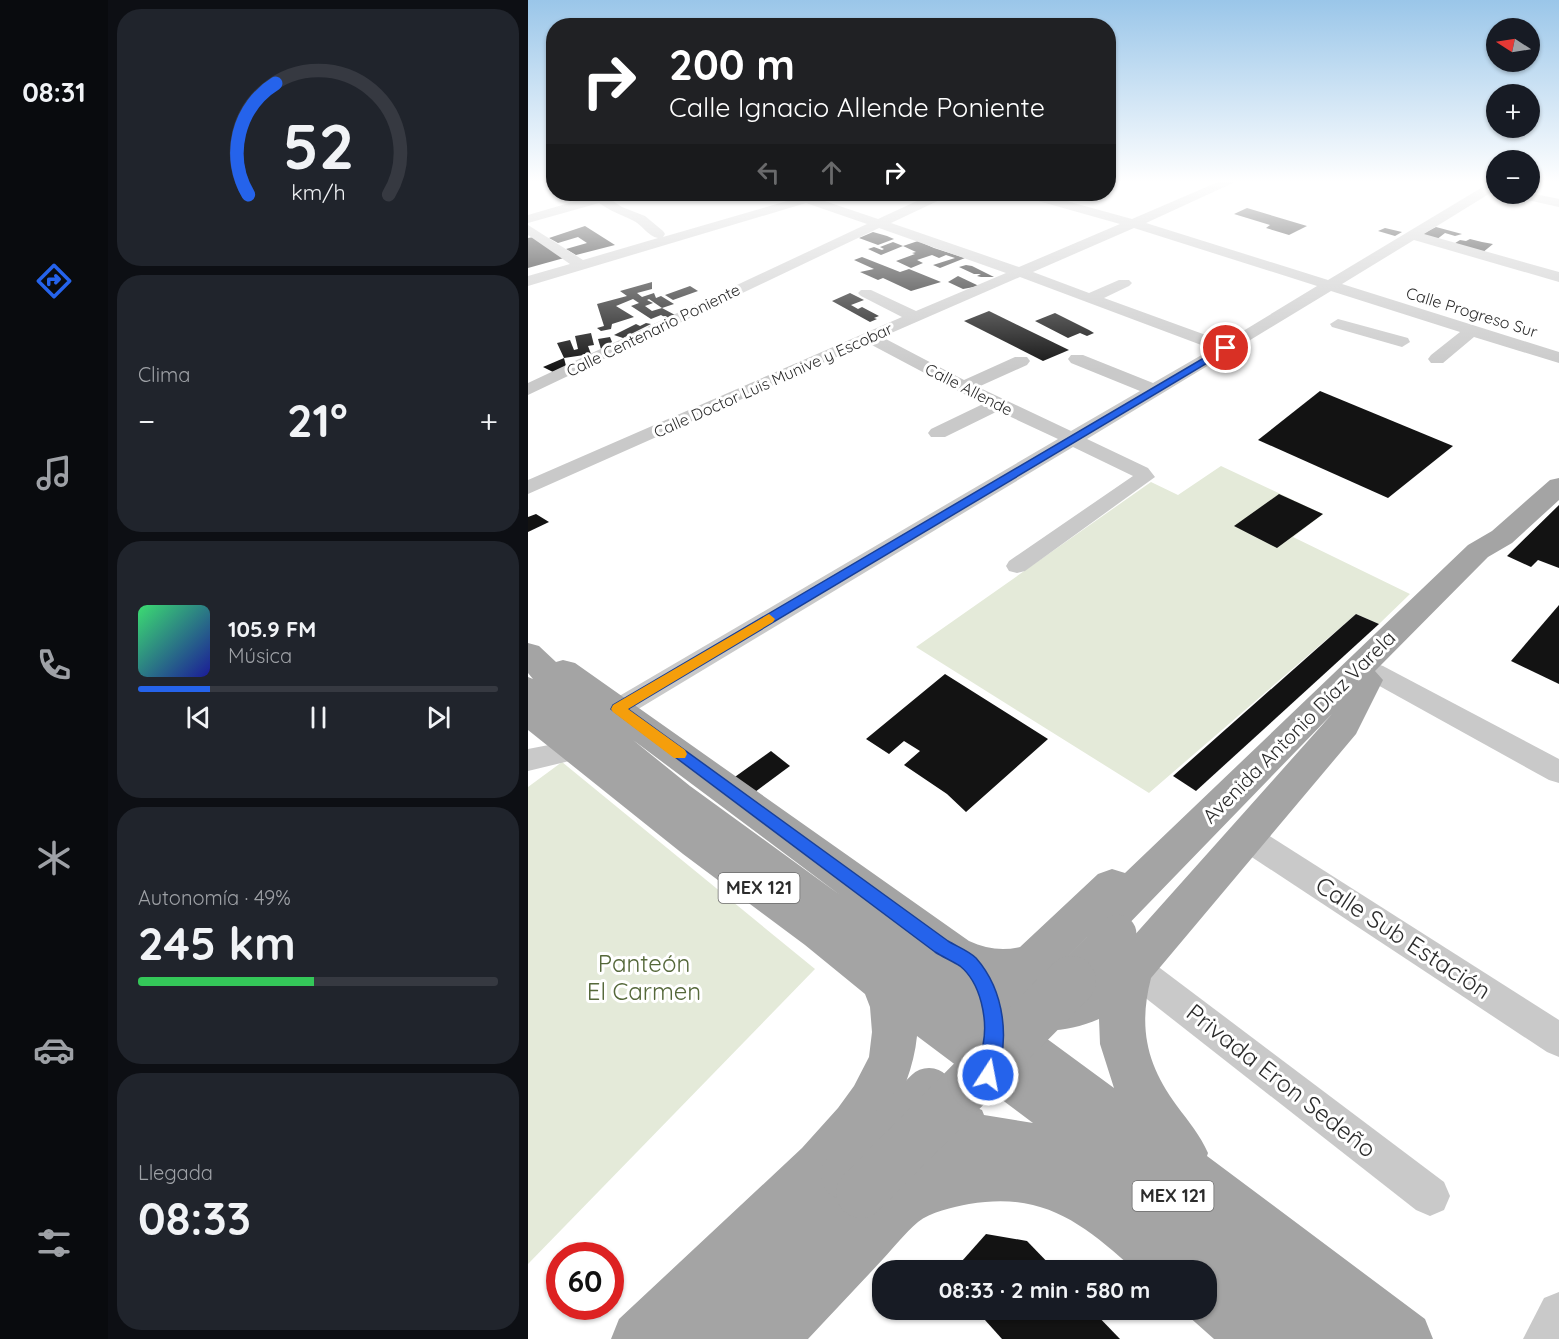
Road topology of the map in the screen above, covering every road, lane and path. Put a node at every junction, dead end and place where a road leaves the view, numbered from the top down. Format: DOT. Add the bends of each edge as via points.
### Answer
graph roads {
  1 [pos="550,244"];
  2 [pos="649,244"];
  3 [pos="835,244"];
  4 [pos="938,244"];
  5 [pos="1085,244"];
  6 [pos="1197,244"];
  7 [pos="1396,244"];
  8 [pos="1445,244"];
  9 [pos="581,266"];
  10 [pos="1019,272"];
  11 [pos="1559,277"];
  12 [pos="528,281"];
  13 [pos="1124,283"];
  14 [pos="1326,286"];
  15 [pos="866,293"];
  16 [pos="1090,298"];
  17 [pos="1391,306"];
  18 [pos="915,317"];
  19 [pos="1338,324"];
  20 [pos="1471,331"];
  21 [pos="1367,332"];
  22 [pos="869,337"];
  23 [pos="1402,342"];
  24 [pos="1226,348"];
  25 [pos="1559,358"];
  26 [pos="1077,359"];
  27 [pos="1437,359"];
  28 [pos="1021,361"];
  29 [pos="963,387"];
  30 [pos="528,390"];
  31 [pos="1154,390"];
  32 [pos="997,404"];
  33 [pos="938,433"];
  34 [pos="1070,439"];
  35 [pos="1559,486"];
  36 [pos="528,488"];
  37 [pos="1502,537"];
  38 [pos="1017,566"];
  39 [pos="529,667"];
  40 [pos="1370,676"];
  41 [pos="528,711"];
  42 [pos="597,727"];
  43 [pos="528,760"];
  44 [pos="1559,772"];
  45 [pos="1246,837"];
  46 [pos="1095,950"];
  47 [pos="882,980"];
  48 [pos="999,1025"];
  49 [pos="1559,1040"];
  50 [pos="957,1138"];
  51 [pos="856,1185"];
  52 [pos="1215,1193"];
  53 [pos="1430,1196"];
  54 [pos="1164,1260"];
  55 [pos="1217,1305"];
  56 [pos="1559,1313"];
  57 [pos="639,1339"];
  58 [pos="678,1339"];
  59 [pos="719,1339"];
  60 [pos="769,1339"];
  61 [pos="1256,1339"];
  62 [pos="1296,1339"];
  63 [pos="1347,1339"];
  64 [pos="1405,1339"];
  65 [pos="1545,1339"];
  1 -- 9 [label="street"];
  2 -- 9 [label="street"];
  3 -- 30 [label="street, Calle Centenario Poniente"];
  4 -- 10 [label="street"];
  5 -- 10 [label="street, Calle Doctor Luis Munive y Escobar"];
  6 -- 14 [label="street, Calle Progreso Sur"];
  7 -- 14 [label="street"];
  8 -- 11 [label="street"];
  9 -- 12 [label="street"];
  10 -- 16 [label="street"];
  10 -- 18 [label="street, Calle Doctor Luis Munive y Escobar"];
  13 -- 16 [label="street"];
  14 -- 17 [label="street, Calle Progreso Sur"];
  14 -- 24 [label="street"];
  15 -- 18 [label="street"];
  16 -- 24 [label="street"];
  17 -- 20 [label="street, Calle Progreso Sur"];
  17 -- 21 [label="street"];
  18 -- 22 [label="street, Calle Doctor Luis Munive y Escobar"];
  19 -- 21 [label="street"];
  20 -- 25 [label="street, Calle Progreso Sur"];
  20 -- 27 [label="street"];
  21 -- 23 [label="street"];
  22 -- 29 [label="street, Calle Allende"];
  22 -- 36 [label="street, Calle Doctor Luis Munive y Escobar"];
  24 -- 31 [label="street"];
  26 -- 31 [label="street"];
  28 -- 29 [label="street"];
  29 -- 32 [label="street, Calle Allende"];
  31 -- 34 [label="street"];
  32 -- 33 [label="street"];
  32 -- 34 [label="street, Calle Allende"];
  34 -- 38 [label="street, Calle Allende" via="1145,477"];
  34 -- 42 [label="street"];
  35 -- 37 [label="main road, Avenida Antonio Díaz Varela"];
  37 -- 40 [label="main road, Avenida Antonio Díaz Varela" via="1500,547 1455,596"];
  37 -- 46 [label="main road, Avenida Antonio Díaz Varela" via="1478,551 1310,715 1259,743"];
  39 -- 42 [label="main road" via="573,676"];
  40 -- 44 [label="street"];
  40 -- 45 [label="main road" via="1344,725"];
  40 -- 46 [label="main road, Avenida Antonio Díaz Varela"];
  41 -- 42 [label="main road, MEX 121"];
  42 -- 43 [label="street"];
  42 -- 47 [label="main road, MEX 121" via="697,843"];
  42 -- 48 [label="main road, MEX 121" via="677,796 779,874 914,974"];
  42 -- 48 [label="main road" via="941,946"];
  45 -- 46 [label="main road"];
  45 -- 49 [label="street, Calle Sub Estación"];
  46 -- 48 [label="main road" via="1021,985"];
  46 -- 48 [label="main road" via="1095,1000"];
  46 -- 48 [label="main road" via="1014,969 979,967"];
  46 -- 51 [label="main road, bridge"];
  46 -- 52 [label="main road" via="1120,1017 1123,1050 1140,1096"];
  46 -- 53 [label="street, Privada Eron Sedeño"];
  47 -- 48 [label="main road, MEX 121"];
  47 -- 51 [label="main road" via="895,1015 895,1046 866,1110 845,1139"];
  48 -- 50 [label="main road" via="975,1110"];
  48 -- 52 [label="main road, MEX 121"];
  48 -- 63 [label="main road, MEX 121" via="1183,1204"];
  50 -- 51 [label="main road"];
  50 -- 51 [label="main road" via="888,1145"];
  50 -- 62 [label="main road" via="1035,1147 1094,1172"];
  51 -- 54 [label="main road" via="935,1187 958,1180 1024,1176 1100,1208"];
  51 -- 57 [label="main road"];
  51 -- 58 [label="main road"];
  51 -- 59 [label="main road"];
  51 -- 60 [label="main road"];
  52 -- 64 [label="main road, MEX 121"];
  55 -- 61 [label="main road"];
  56 -- 65 [label="street"];
}
